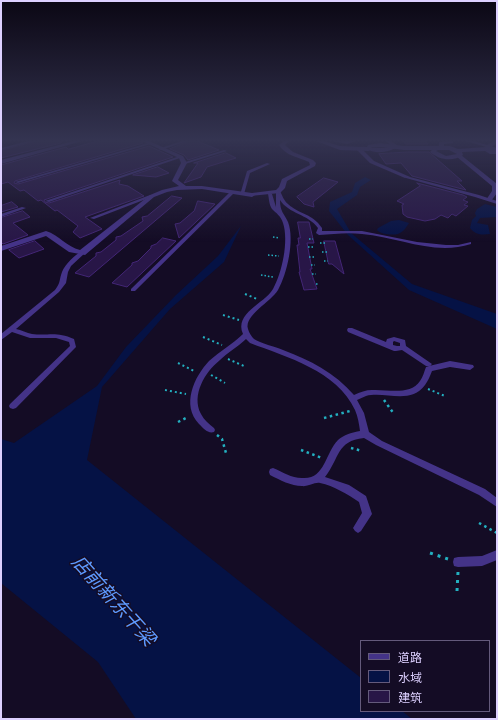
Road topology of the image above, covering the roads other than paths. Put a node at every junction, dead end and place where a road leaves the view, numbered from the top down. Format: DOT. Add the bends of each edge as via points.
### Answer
graph roads {
  1 [pos="41,175"];
  2 [pos="127,175"];
  3 [pos="178,175"];
  4 [pos="247,175"];
  5 [pos="295,175"];
  6 [pos="401,175"];
  7 [pos="483,175"];
  8 [pos="407,177"];
  9 [pos="17,182"];
  10 [pos="183,186"];
  11 [pos="278,192"];
  12 [pos="232,193"];
  13 [pos="242,194"];
  14 [pos="270,194"];
  15 [pos="152,196"];
  16 [pos="489,200"];
  17 [pos="47,201"];
  18 [pos="497,204"];
  19 [pos="24,208"];
  20 [pos="279,212"];
  21 [pos="1,216"];
  22 [pos="92,218"];
  23 [pos="469,243"];
  24 [pos="1,249"];
  25 [pos="82,253"];
  26 [pos="133,290"];
  27 [pos="11,329"];
  28 [pos="350,330"];
  29 [pos="246,335"];
  30 [pos="1,338"];
  31 [pos="252,341"];
  32 [pos="240,342"];
  33 [pos="470,366"];
  34 [pos="428,367"];
  35 [pos="352,399"];
  36 [pos="13,406"];
  37 [pos="211,430"];
  38 [pos="365,434"];
  39 [pos="273,472"];
  40 [pos="319,479"];
  41 [pos="482,492"];
  42 [pos="497,496"];
  43 [pos="497,504"];
  44 [pos="358,528"];
  45 [pos="497,555"];
  46 [pos="458,562"];
  1 -- 9 [label="lane"];
  2 -- 17 [label="lane"];
  3 -- 10 [label="street" via="175,181"];
  4 -- 13 [label="lane"];
  5 -- 11 [label="street" via="284,180"];
  6 -- 8 [label="street"];
  7 -- 16 [label="street" via="495,185 495,191"];
  8 -- 16 [label="lane"];
  10 -- 12 [label="street"];
  10 -- 15 [label="street"];
  11 -- 14 [label="street"];
  11 -- 20 [label="lane"];
  11 -- 23 [label="lane" via="287,205 319,224 318,234 361,232 450,247 460,247"];
  12 -- 13 [label="street"];
  12 -- 26 [label="lane"];
  13 -- 14 [label="street"];
  14 -- 20 [label="lane" via="273,207"];
  15 -- 22 [label="lane"];
  15 -- 25 [label="street"];
  16 -- 18 [label="lane"];
  19 -- 21 [label="lane"];
  20 -- 29 [label="lane" via="286,222 287,236 286,256 280,279 275,291 245,318 243,329"];
  24 -- 25 [label="street" via="46,233 76,253"];
  25 -- 27 [label="lane" via="69,265 63,283 57,291"];
  27 -- 30 [label="lane"];
  27 -- 36 [label="lane" via="30,336 65,337 72,341 73,347"];
  28 -- 34 [label="lane" via="396,349 403,347"];
  29 -- 31 [label="lane"];
  29 -- 32 [label="lane"];
  31 -- 32 [label="lane"];
  31 -- 35 [label="lane" via="308,363 333,377"];
  32 -- 37 [label="lane" via="220,356 204,374 193,396 194,408 199,418"];
  33 -- 34 [label="lane" via="450,364"];
  34 -- 35 [label="lane" via="423,383 409,392 366,393"];
  35 -- 38 [label="lane" via="359,409"];
  38 -- 40 [label="lane" via="352,435 338,445 331,462"];
  38 -- 41 [label="lane"];
  39 -- 40 [label="lane" via="293,482 304,483"];
  40 -- 44 [label="lane" via="346,488 363,499 367,514"];
  41 -- 42 [label="lane"];
  41 -- 43 [label="lane"];
  45 -- 46 [label="lane" via="482,561"];
}
